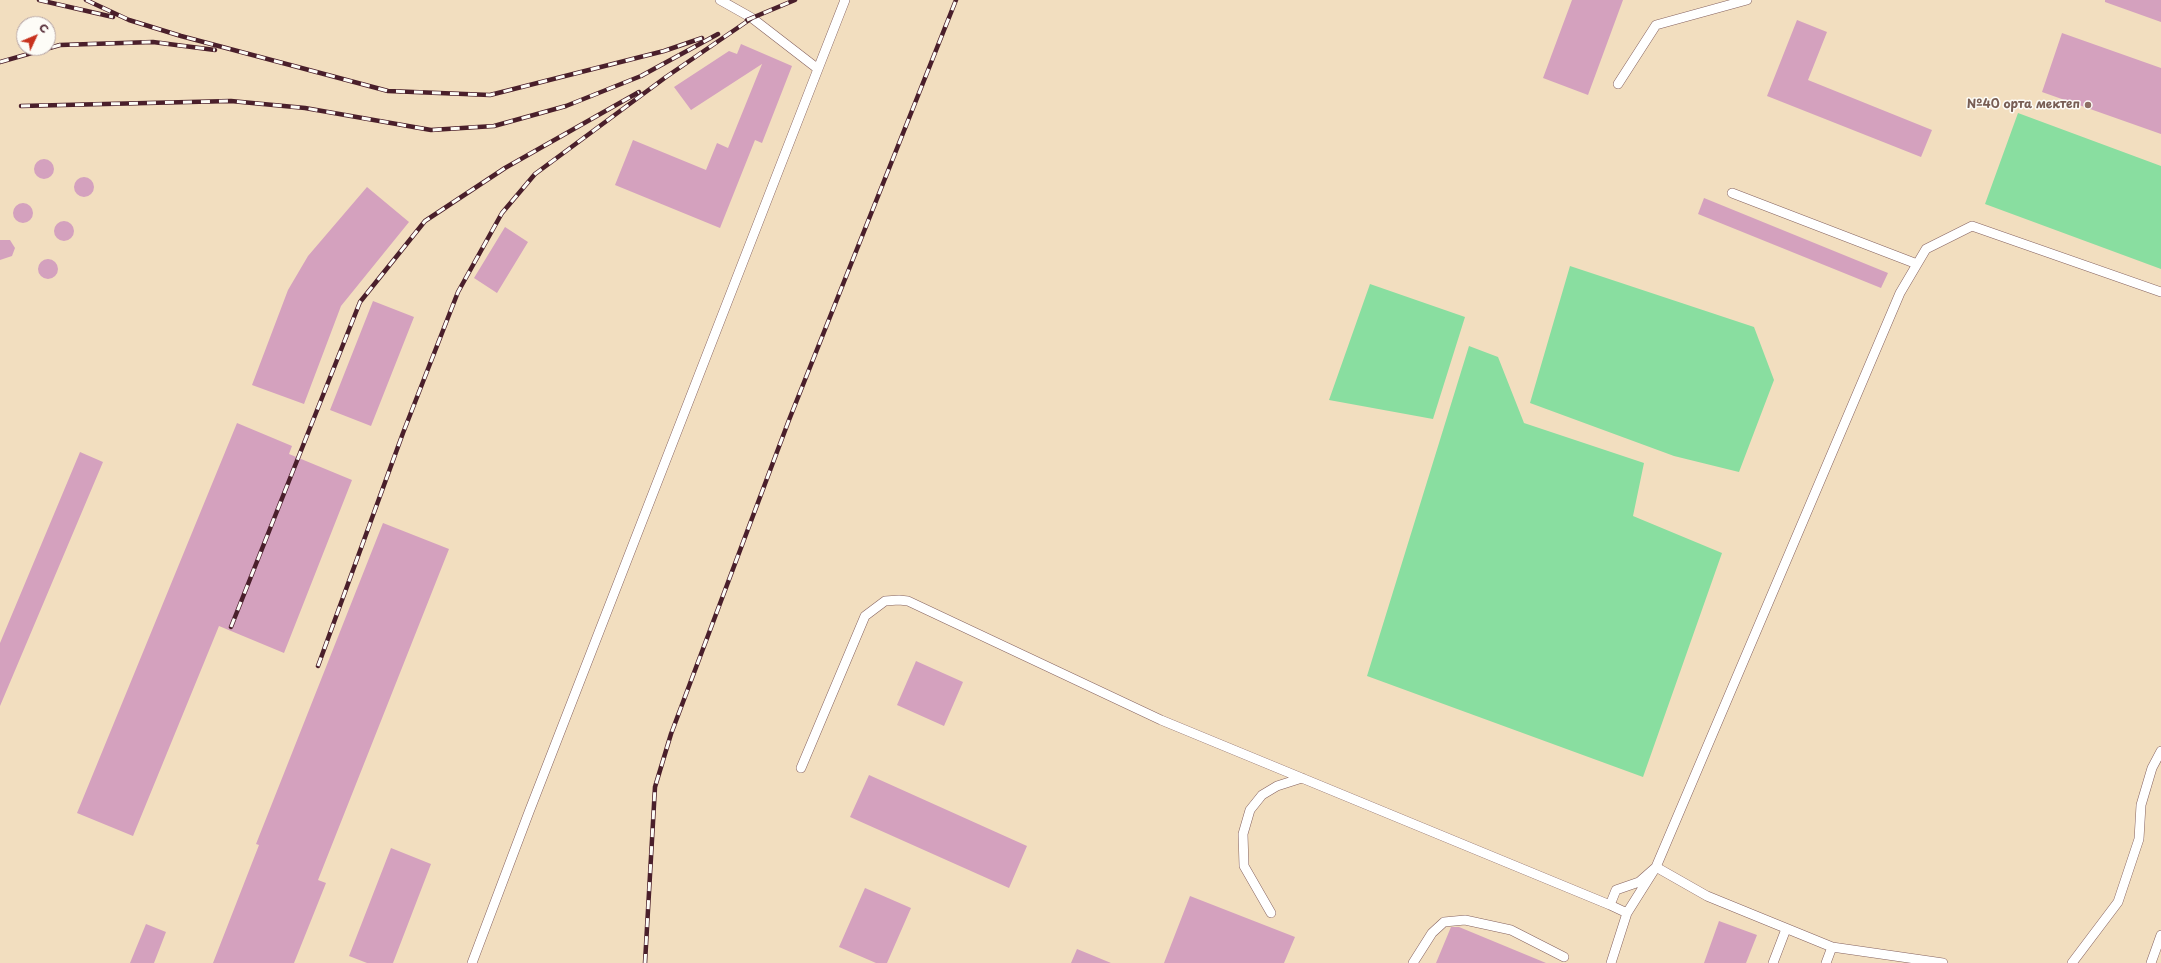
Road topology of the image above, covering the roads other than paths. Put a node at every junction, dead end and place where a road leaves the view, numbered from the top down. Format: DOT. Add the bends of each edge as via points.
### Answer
graph roads {
  1 [pos="720,0"];
  2 [pos="845,0"];
  3 [pos="1747,0"];
  4 [pos="818,70"];
  5 [pos="1618,84"];
  6 [pos="1732,193"];
  7 [pos="1917,264"];
  8 [pos="2161,292"];
  9 [pos="2161,752"];
  10 [pos="801,768"];
  11 [pos="1302,778"];
  12 [pos="1656,867"];
  13 [pos="1610,905"];
  14 [pos="1271,913"];
  15 [pos="1627,913"];
  16 [pos="1786,929"];
  17 [pos="2161,935"];
  18 [pos="1832,947"];
  19 [pos="1564,957"];
  20 [pos="472,963"];
  21 [pos="1413,963"];
  22 [pos="1611,963"];
  23 [pos="1773,963"];
  24 [pos="1826,963"];
  25 [pos="1943,963"];
  26 [pos="2072,963"];
  27 [pos="2150,963"];
  1 -- 4 [label="lane" via="752,18"];
  2 -- 4 [label="lane"];
  3 -- 5 [label="lane" via="1656,24"];
  4 -- 20 [label="lane" via="531,804"];
  6 -- 7 [label="lane"];
  7 -- 8 [label="lane" via="1926,249 1972,226"];
  7 -- 12 [label="lane" via="1900,293"];
  9 -- 26 [label="lane" via="2152,768 2141,805 2139,839 2118,902"];
  10 -- 11 [label="lane" via="865,616 884,601 899,600 908,601 1161,720"];
  11 -- 13 [label="lane"];
  11 -- 14 [label="lane" via="1277,786 1262,795 1250,810 1243,834 1244,866"];
  12 -- 13 [label="lane" via="1639,882 1616,890"];
  12 -- 15 [label="lane"];
  12 -- 16 [label="lane" via="1708,896"];
  13 -- 15 [label="lane"];
  15 -- 22 [label="lane"];
  16 -- 18 [label="lane"];
  16 -- 23 [label="lane"];
  17 -- 27 [label="lane"];
  18 -- 24 [label="lane"];
  18 -- 25 [label="lane"];
  19 -- 21 [label="lane" via="1510,930 1465,920 1444,922 1432,933"];
}
